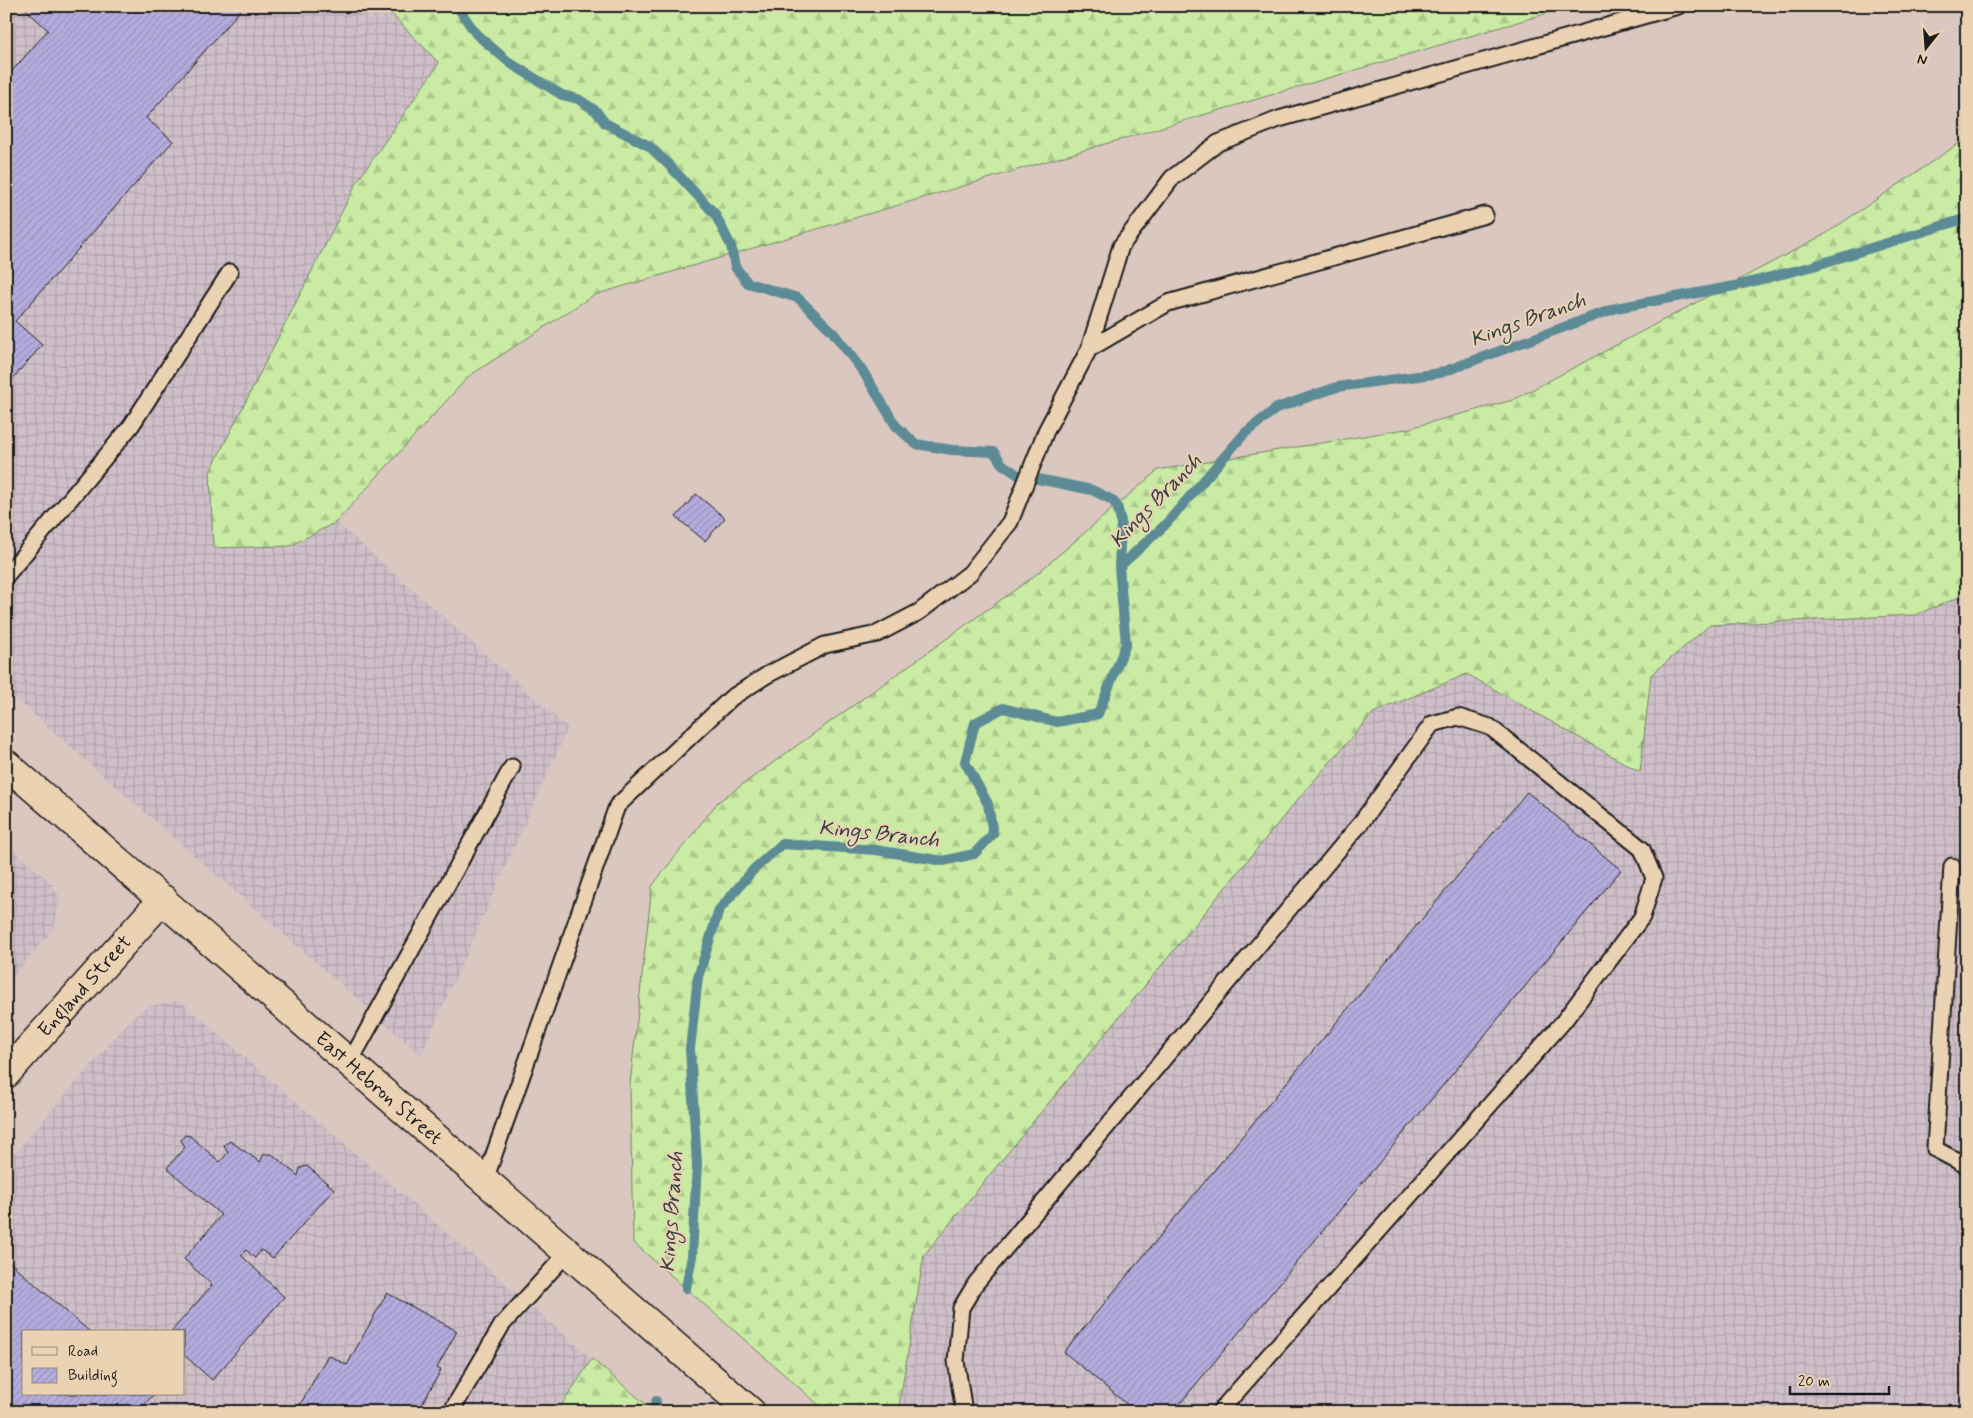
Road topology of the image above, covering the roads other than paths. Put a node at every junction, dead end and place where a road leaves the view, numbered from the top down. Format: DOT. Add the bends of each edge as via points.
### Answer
graph roads {
  1 [pos="1678,6"];
  2 [pos="1485,215"];
  3 [pos="230,272"];
  4 [pos="1089,349"];
  5 [pos="6,576"];
  6 [pos="6,765"];
  7 [pos="512,767"];
  8 [pos="1952,866"];
  9 [pos="164,899"];
  10 [pos="350,1062"];
  11 [pos="6,1074"];
  12 [pos="1967,1166"];
  13 [pos="485,1180"];
  14 [pos="568,1252"];
  15 [pos="451,1412"];
  16 [pos="751,1412"];
  17 [pos="964,1412"];
  18 [pos="1219,1412"];
  1 -- 4 [label="lane" via="1279,119 1218,143 1172,178 1121,246"];
  2 -- 4 [label="lane" via="1168,303"];
  3 -- 5 [label="lane" via="131,426"];
  4 -- 13 [label="lane" via="1046,431 1010,522 970,573 919,612 877,634 825,645 731,698 617,806"];
  6 -- 9 [label="street, East Hebron Street"];
  7 -- 10 [label="lane"];
  8 -- 12 [label="lane" via="1935,1149"];
  9 -- 10 [label="street, East Hebron Street"];
  9 -- 11 [label="street, England Street"];
  10 -- 13 [label="street, East Hebron Street"];
  13 -- 14 [label="street, East Hebron Street"];
  14 -- 15 [label="lane" via="502,1325"];
  14 -- 16 [label="street, East Hebron Street"];
  17 -- 18 [label="lane" via="956,1361 961,1308 976,1283 1360,824 1432,724 1458,718 1490,727 1642,849 1654,878 1642,916 1563,1022"];
}
